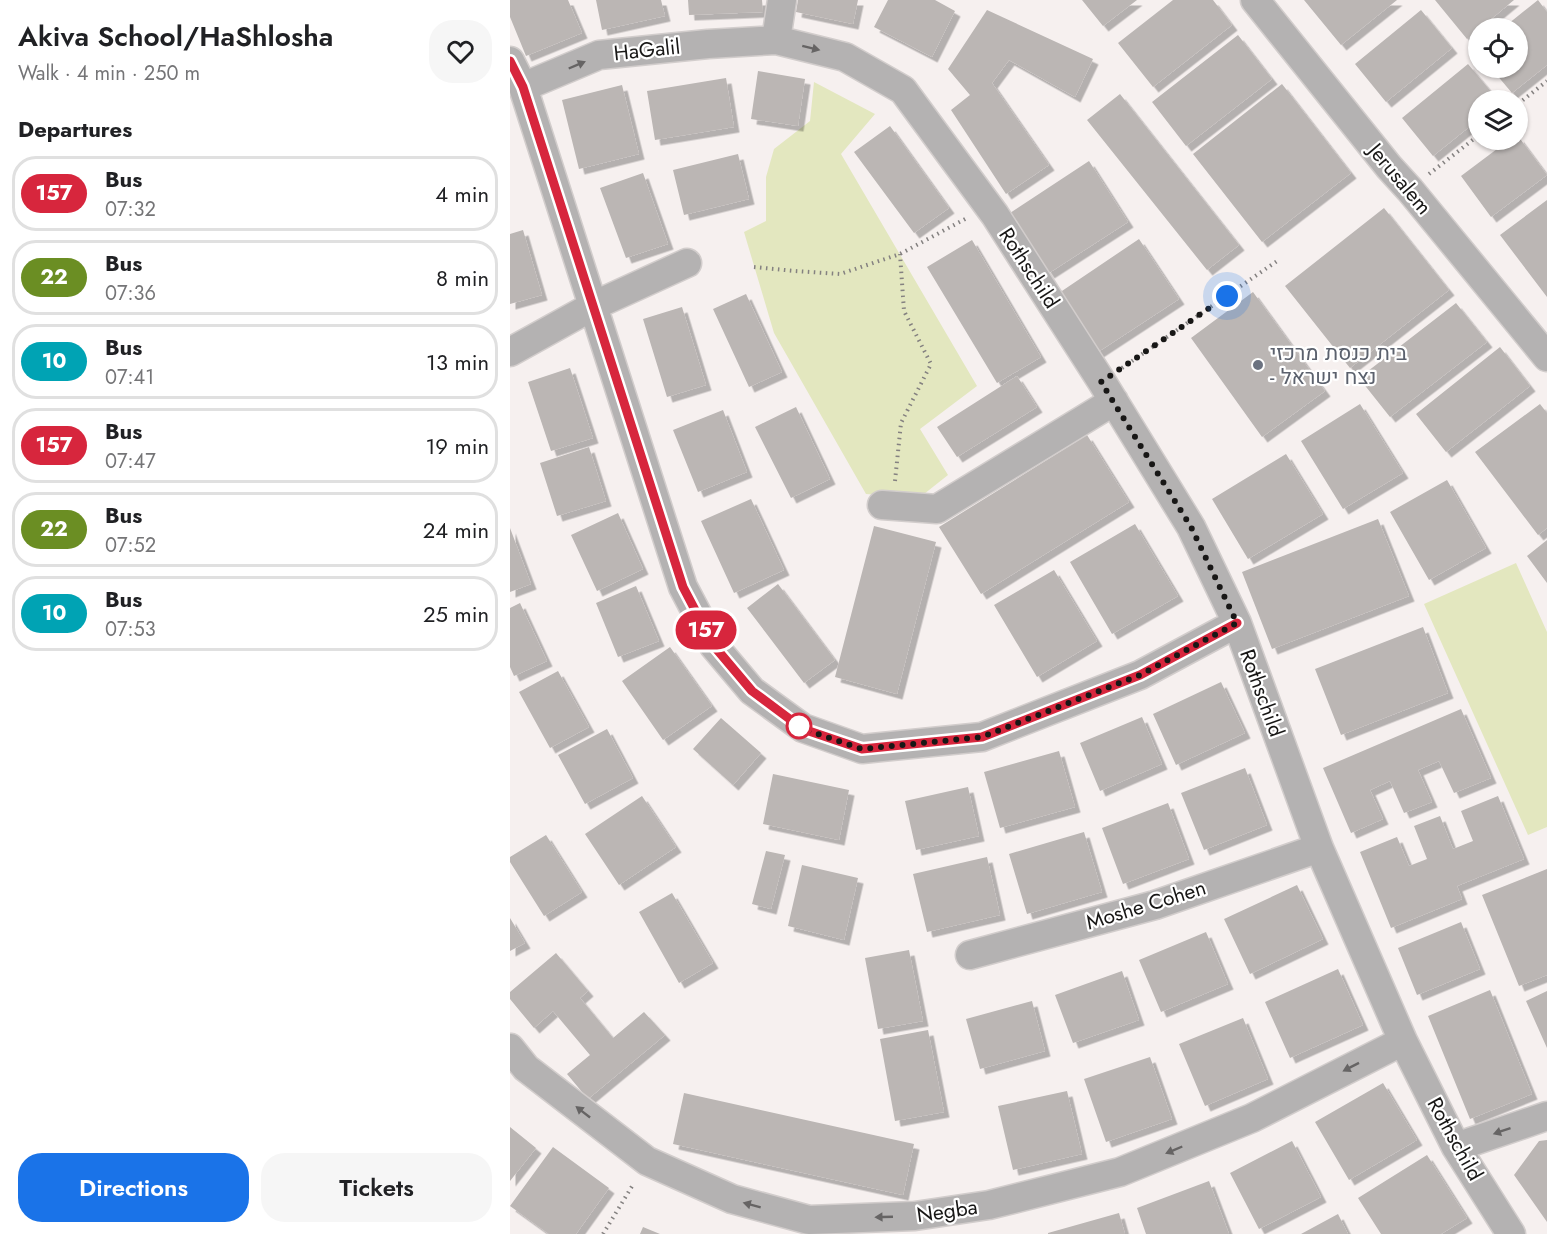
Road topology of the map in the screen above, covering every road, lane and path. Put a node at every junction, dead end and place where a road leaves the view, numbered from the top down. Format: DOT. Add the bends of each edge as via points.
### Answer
graph roads {
  1 [pos="782,0"];
  2 [pos="1255,0"];
  3 [pos="777,40"];
  4 [pos="510,61"];
  5 [pos="1547,81"];
  6 [pos="523,87"];
  7 [pos="903,90"];
  8 [pos="1528,96"];
  9 [pos="1468,144"];
  10 [pos="1410,190"];
  11 [pos="989,206"];
  12 [pos="900,254"];
  13 [pos="1280,259"];
  14 [pos="687,263"];
  15 [pos="754,267"];
  16 [pos="593,306"];
  17 [pos="510,352"];
  18 [pos="1547,357"];
  19 [pos="1108,392"];
  20 [pos="887,505"];
  21 [pos="1237,623"];
  22 [pos="1319,848"];
  23 [pos="970,955"];
  24 [pos="1403,1041"];
  25 [pos="510,1048"];
  26 [pos="1547,1116"];
  27 [pos="1456,1147"];
  28 [pos="647,1161"];
  29 [pos="603,1234"];
  30 [pos="1511,1234"];
  1 -- 3 [label="street"];
  2 -- 10 [label="street, Jerusalem"];
  6 -- 3 [label="street, HaGalil, one-way" via="599,56"];
  3 -- 7 [label="street, HaGalil, one-way" via="845,57"];
  4 -- 6 [label="street"];
  5 -- 8 [label="path"];
  6 -- 16 [label="street"];
  7 -- 11 [label="street, Rothschild"];
  9 -- 10 [label="path"];
  10 -- 18 [label="street, Jerusalem"];
  11 -- 12 [label="path"];
  11 -- 19 [label="street, Rothschild"];
  12 -- 15 [label="path" via="840,274"];
  12 -- 20 [label="path" via="904,311 931,364 901,423"];
  13 -- 19 [label="path"];
  14 -- 16 [label="street"];
  16 -- 17 [label="street"];
  16 -- 21 [label="street" via="683,587 714,646 752,691 803,729 862,749 982,737 1140,675"];
  19 -- 20 [label="street" via="937,509"];
  19 -- 21 [label="street, Rothschild" via="1191,527"];
  21 -- 22 [label="street, Rothschild"];
  22 -- 23 [label="street, Moshe Cohen" via="1155,905"];
  22 -- 24 [label="street, Rothschild"];
  24 -- 27 [label="street, Rothschild"];
  24 -- 28 [label="street, Negba, one-way" via="1252,1118 1120,1172 989,1205 915,1216 809,1220 732,1199"];
  28 -- 25 [label="street, Negba, one-way" via="526,1068"];
  26 -- 27 [label="street, one-way"];
  27 -- 30 [label="street, Rothschild"];
  28 -- 29 [label="path"];
}
